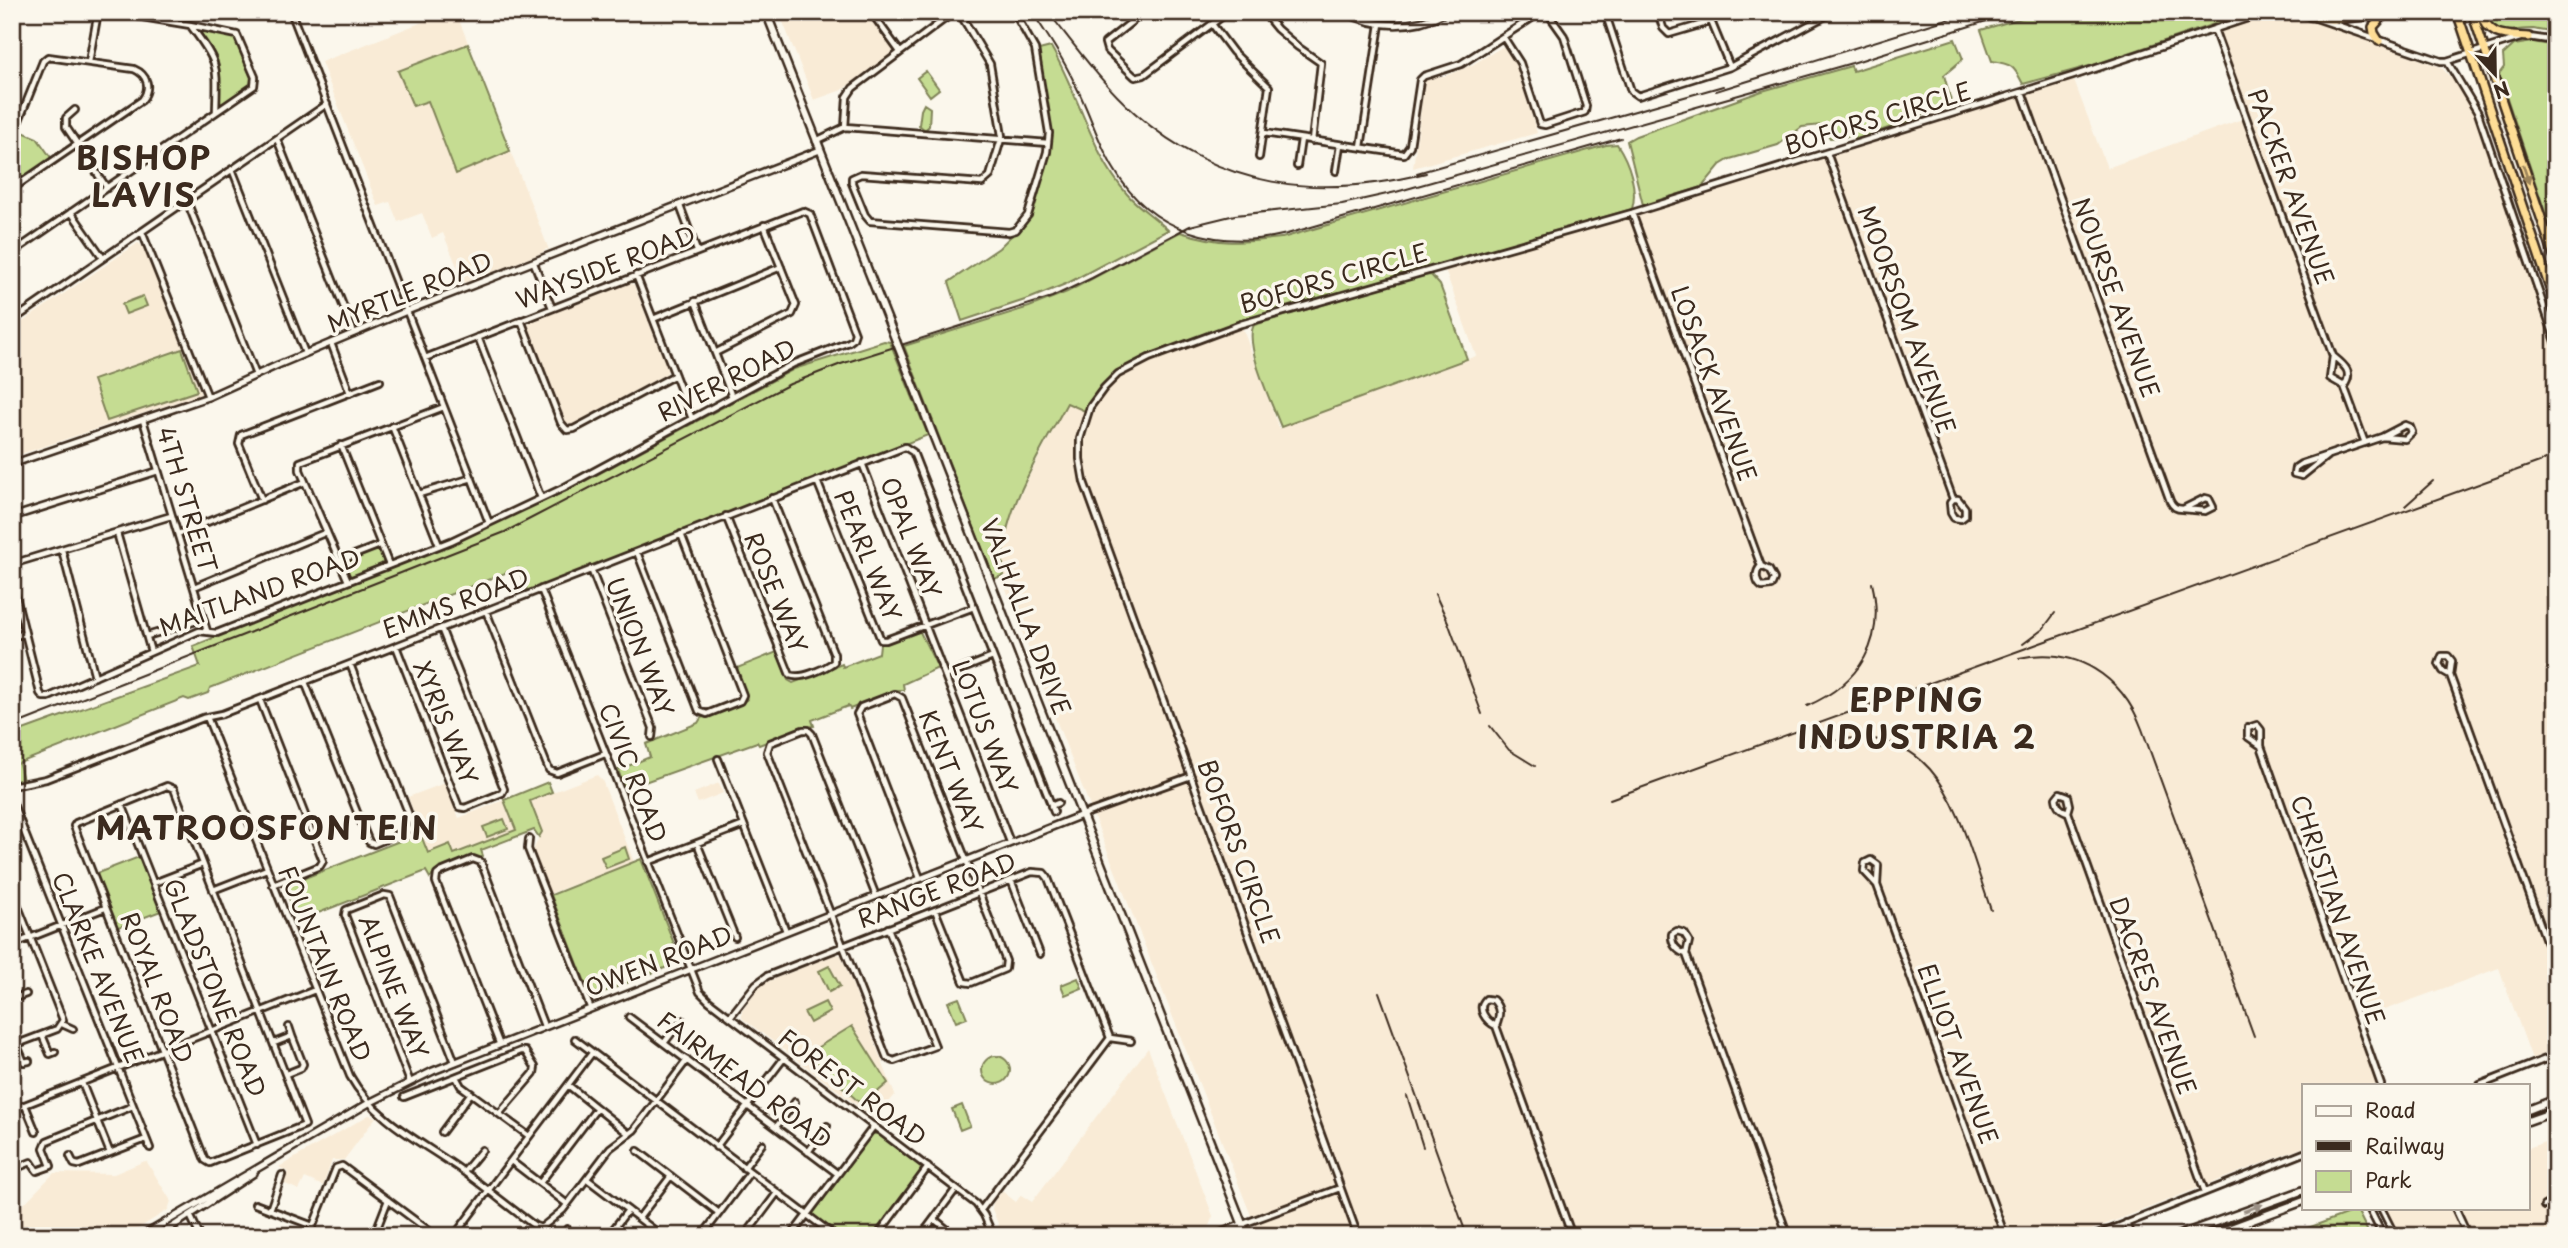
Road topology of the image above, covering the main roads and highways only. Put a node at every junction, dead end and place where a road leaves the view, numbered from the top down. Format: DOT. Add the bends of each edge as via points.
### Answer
graph roads {
  1 [pos="766,12"];
  2 [pos="2413,12"];
  3 [pos="2457,12"];
  4 [pos="2472,12"];
  5 [pos="2479,12"];
  6 [pos="2384,15"];
  7 [pos="2310,16"];
  8 [pos="2529,37"];
  9 [pos="2379,41"];
  10 [pos="2556,262"];
  11 [pos="2556,306"];
  12 [pos="2556,1099"];
  13 [pos="2530,1109"];
  14 [pos="2556,1111"];
  15 [pos="2530,1120"];
  16 [pos="2302,1191"];
  17 [pos="2302,1202"];
  18 [pos="1247,1236"];
  19 [pos="2177,1236"];
  20 [pos="2209,1236"];
  1 -- 18 [label="main road, VALHALLA DRIVE, bridge"];
  2 -- 6 [label="highway"];
  3 -- 11 [label="highway"];
  4 -- 10 [label="highway, one-way"];
  5 -- 8 [label="highway" via="2495,33"];
  6 -- 7 [label="highway"];
  6 -- 9 [label="highway" via="2373,27"];
  12 -- 13 [label="main road"];
  14 -- 15 [label="main road"];
  19 -- 16 [label="main road, one-way"];
  17 -- 20 [label="main road"];
}
